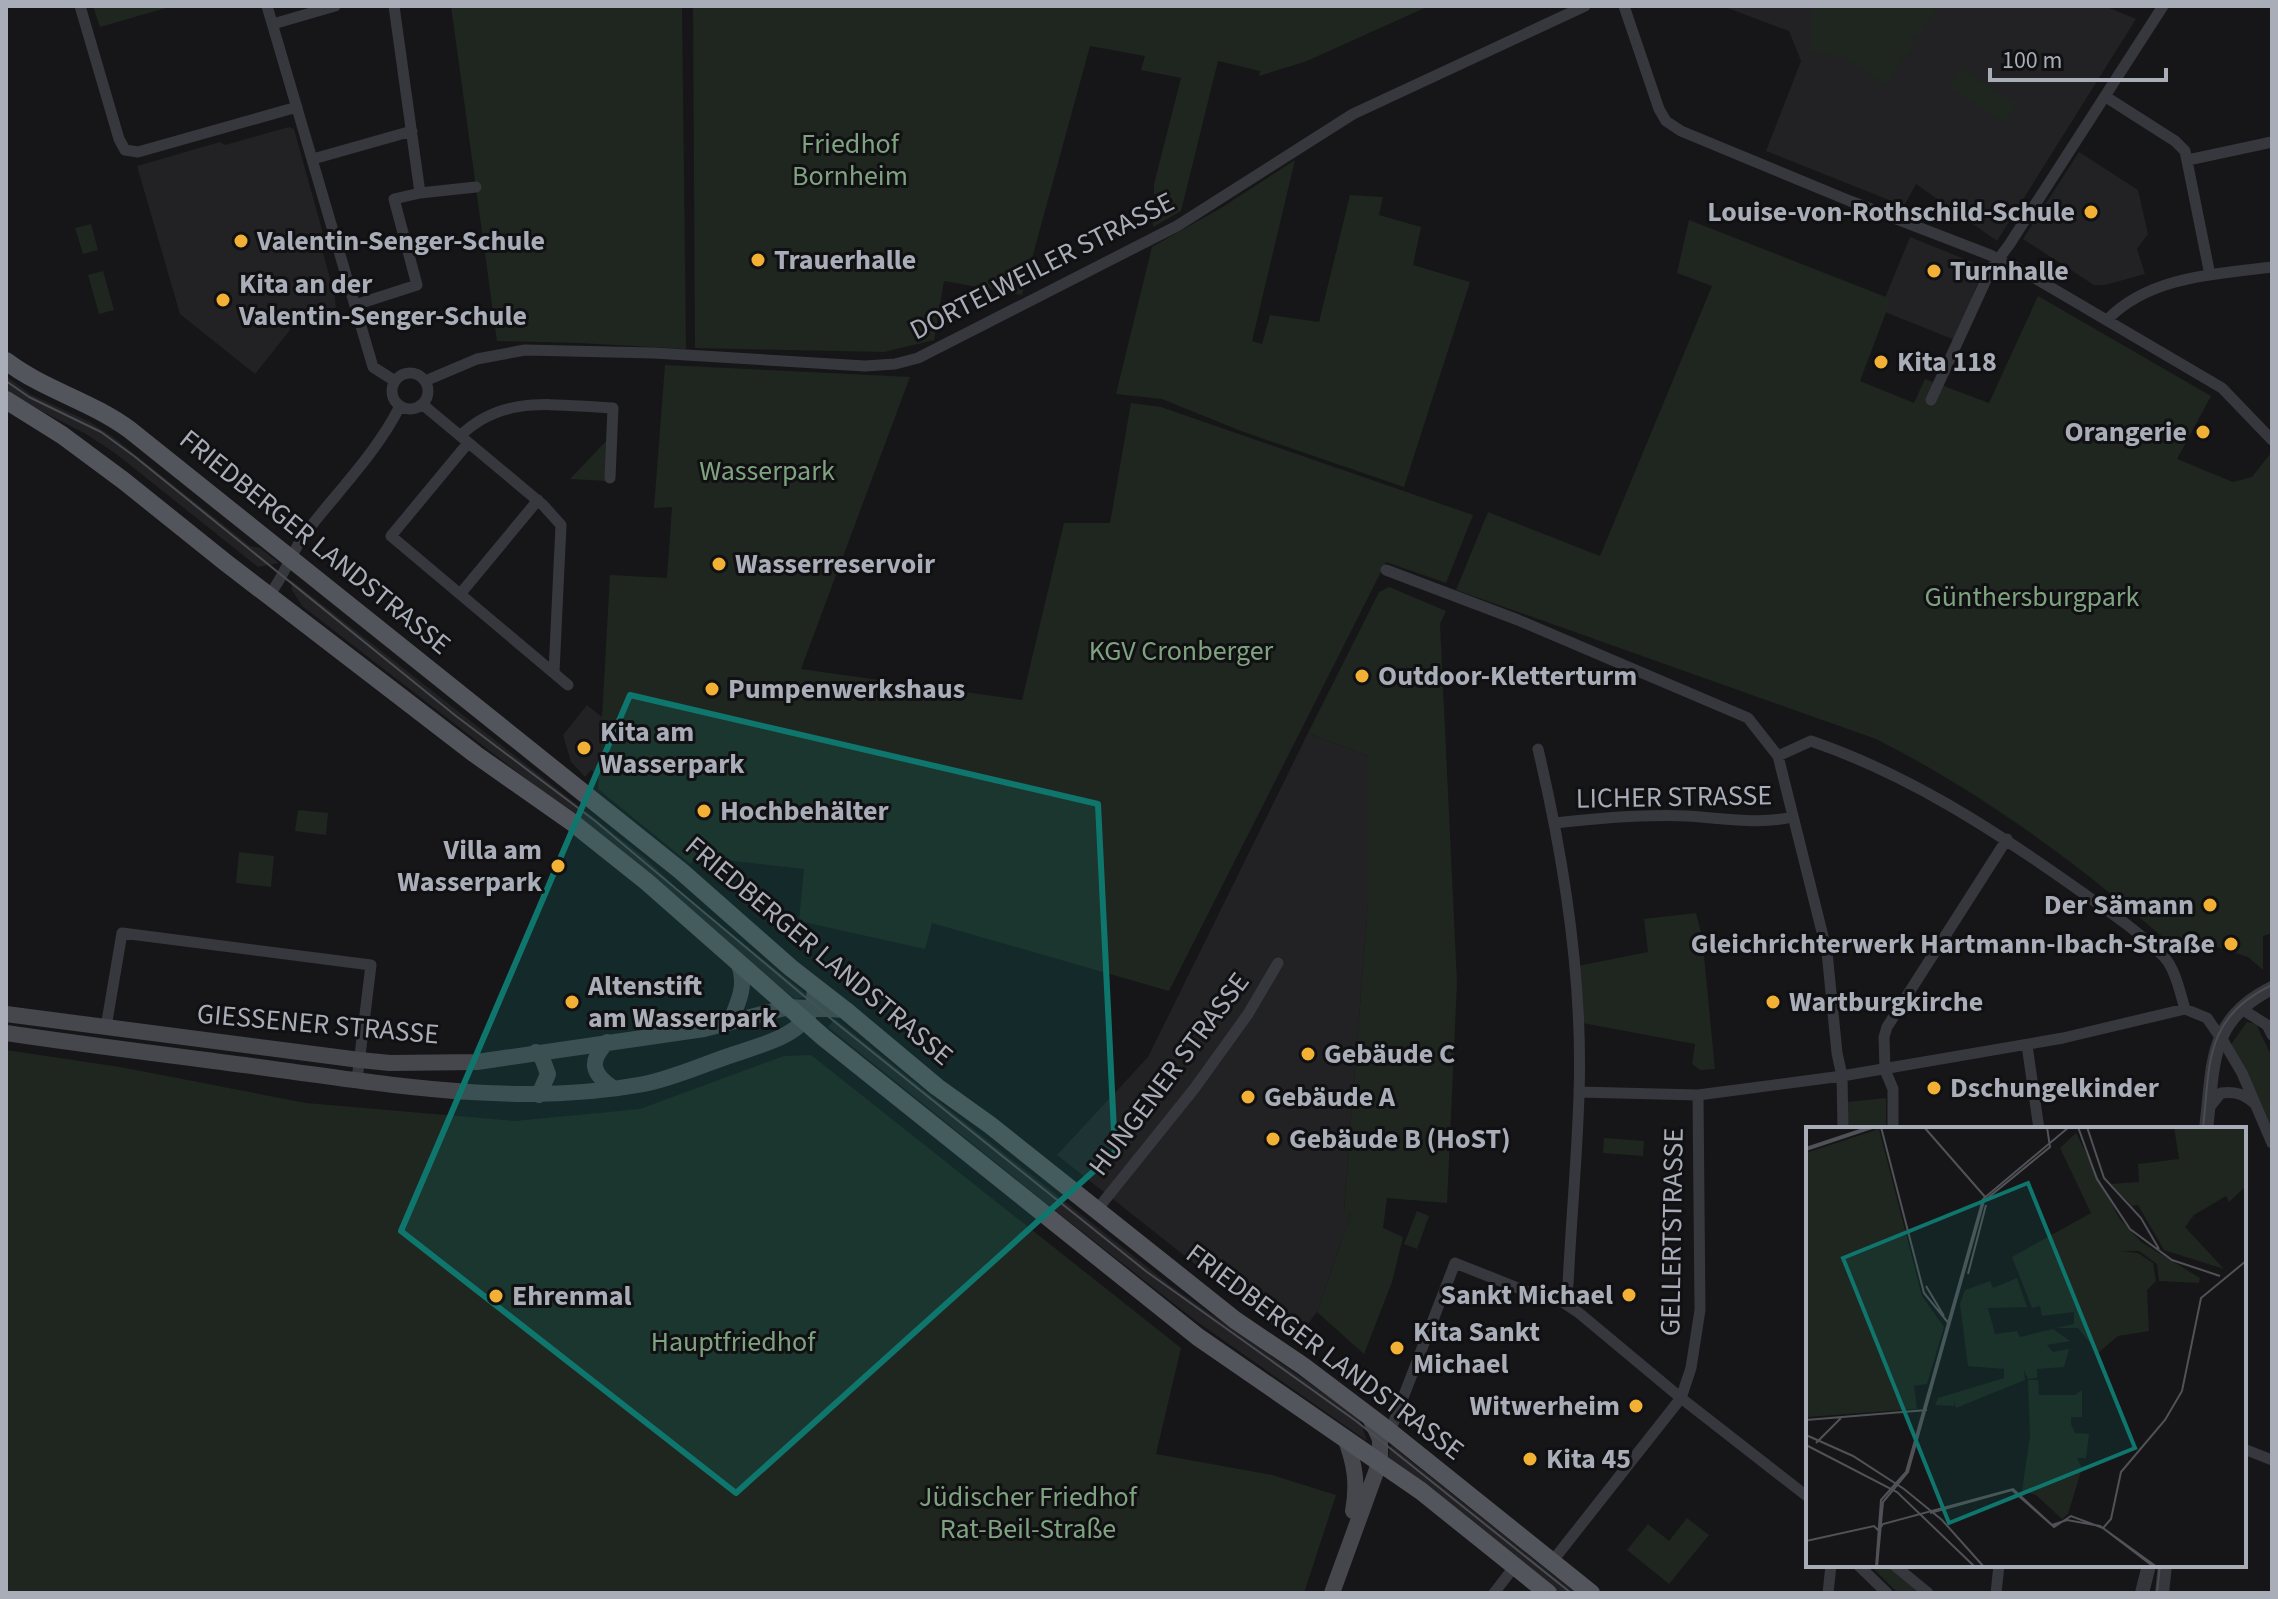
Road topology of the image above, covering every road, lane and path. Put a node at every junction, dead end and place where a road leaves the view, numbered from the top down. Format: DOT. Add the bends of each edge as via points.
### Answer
graph roads {
  1 [pos="80,6"];
  2 [pos="267,6"];
  3 [pos="335,6"];
  4 [pos="394,6"];
  5 [pos="1585,6"];
  6 [pos="1624,6"];
  7 [pos="2163,6"];
  8 [pos="273,24"];
  9 [pos="2106,97"];
  10 [pos="297,107"];
  11 [pos="412,131"];
  12 [pos="2272,142"];
  13 [pos="313,159"];
  14 [pos="2188,160"];
  15 [pos="476,187"];
  16 [pos="420,193"];
  17 [pos="2000,260"];
  18 [pos="2272,267"];
  19 [pos="2210,275"];
  20 [pos="355,305"];
  21 [pos="2108,319"];
  22 [pos="11,366"];
  23 [pos="395,381"];
  24 [pos="425,381"];
  25 [pos="6,400"];
  26 [pos="1931,400"];
  27 [pos="422,404"];
  28 [pos="400,406"];
  29 [pos="464,439"];
  30 [pos="2272,440"];
  31 [pos="610,478"];
  32 [pos="538,500"];
  33 [pos="291,558"];
  34 [pos="1386,570"];
  35 [pos="461,593"];
  36 [pos="270,594"];
  37 [pos="554,672"];
  38 [pos="568,685"];
  39 [pos="1538,749"];
  40 [pos="1778,756"];
  41 [pos="1793,817"];
  42 [pos="1555,823"];
  43 [pos="2007,839"];
  44 [pos="1278,963"];
  45 [pos="739,965"];
  46 [pos="814,986"];
  47 [pos="2272,988"];
  48 [pos="789,1007"];
  49 [pos="2240,1008"];
  50 [pos="2185,1009"];
  51 [pos="845,1010"];
  52 [pos="6,1014"];
  53 [pos="809,1014"];
  54 [pos="730,1022"];
  55 [pos="106,1027"];
  56 [pos="6,1033"];
  57 [pos="783,1035"];
  58 [pos="2272,1035"];
  59 [pos="823,1037"];
  60 [pos="2219,1037"];
  61 [pos="607,1042"];
  62 [pos="2027,1045"];
  63 [pos="536,1052"];
  64 [pos="360,1060"];
  65 [pos="1885,1070"];
  66 [pos="1842,1076"];
  67 [pos="357,1080"];
  68 [pos="613,1088"];
  69 [pos="1579,1092"];
  70 [pos="539,1095"];
  71 [pos="1698,1095"];
  72 [pos="2255,1104"];
  73 [pos="2208,1109"];
  74 [pos="1843,1127"];
  75 [pos="1893,1127"];
  76 [pos="2039,1127"];
  77 [pos="2206,1127"];
  78 [pos="2272,1143"];
  79 [pos="1096,1211"];
  80 [pos="1561,1301"];
  81 [pos="1681,1398"];
  82 [pos="1369,1416"];
  83 [pos="1389,1431"];
  84 [pos="1345,1438"];
  85 [pos="2246,1450"];
  86 [pos="2272,1460"];
  87 [pos="1377,1468"];
  88 [pos="1806,1495"];
  89 [pos="1344,1555"];
  90 [pos="1551,1563"];
  91 [pos="1514,1567"];
  92 [pos="1831,1567"];
  93 [pos="1860,1567"];
  94 [pos="1896,1567"];
  95 [pos="1999,1567"];
  96 [pos="2148,1567"];
  97 [pos="2165,1567"];
  98 [pos="1332,1593"];
  99 [pos="1494,1593"];
  100 [pos="1548,1593"];
  101 [pos="1591,1593"];
  102 [pos="1828,1593"];
  103 [pos="1887,1593"];
  104 [pos="1928,1593"];
  105 [pos="1996,1593"];
  106 [pos="2142,1593"];
  107 [pos="2162,1593"];
  1 -- 10 [label="street" via="125,150 138,152"];
  2 -- 8 [label="street"];
  3 -- 8 [label="street"];
  4 -- 11 [label="street"];
  5 -- 24 [label="street, DORTELWEILER STRASSE" via="1353,114 1177,226 918,358 865,366 525,350 477,359"];
  6 -- 17 [label="street" via="1666,121"];
  7 -- 9 [label="street"];
  8 -- 10 [label="street"];
  9 -- 14 [label="street" via="2175,141"];
  9 -- 17 [label="street"];
  10 -- 13 [label="street"];
  11 -- 13 [label="street"];
  11 -- 16 [label="street"];
  12 -- 14 [label="street"];
  13 -- 20 [label="street"];
  14 -- 19 [label="street"];
  15 -- 16 [label="street"];
  16 -- 20 [label="street" via="394,199 417,285"];
  17 -- 21 [label="street"];
  17 -- 26 [label="street" via="1991,269"];
  18 -- 19 [label="street"];
  19 -- 21 [label="street" via="2147,290"];
  20 -- 23 [label="street" via="373,367"];
  21 -- 30 [label="street" via="2222,388"];
  22 -- 33 [label="main road, FRIEDBERGER LANDSTRASSE" via="113,418"];
  23 -- 24 [label="street" via="409,373"];
  23 -- 28 [label="street" via="392,389"];
  24 -- 27 [label="street" via="428,390"];
  25 -- 36 [label="main road, FRIEDBERGER LANDSTRASSE" via="62,435"];
  27 -- 28 [label="street"];
  27 -- 29 [label="street"];
  28 -- 33 [label="street"];
  29 -- 31 [label="street" via="486,416 514,405 613,408"];
  29 -- 32 [label="street"];
  29 -- 35 [label="street" via="391,536"];
  32 -- 35 [label="street"];
  32 -- 37 [label="street" via="556,517 562,534"];
  33 -- 36 [label="street"];
  33 -- 46 [label="main road, FRIEDBERGER LANDSTRASSE" via="681,871"];
  34 -- 40 [label="street" via="1507,615 1748,718"];
  35 -- 37 [label="street"];
  36 -- 45 [label="main road, FRIEDBERGER LANDSTRASSE" via="465,747 573,823"];
  37 -- 38 [label="street"];
  39 -- 42 [label="street"];
  40 -- 41 [label="street"];
  40 -- 43 [label="street" via="1811,741 1855,756"];
  41 -- 42 [label="street, LICHER STRASSE" via="1771,822 1615,816"];
  41 -- 66 [label="street" via="1827,952"];
  42 -- 69 [label="street" via="1571,949"];
  43 -- 50 [label="street" via="2123,921 2167,960"];
  43 -- 65 [label="street" via="1887,1027"];
  44 -- 79 [label="street, HUNGENER STRASSE" via="1194,1089"];
  45 -- 48 [label="main road, FRIEDBERGER LANDSTRASSE"];
  45 -- 54 [label="main road" via="742,992"];
  46 -- 51 [label="main road, FRIEDBERGER LANDSTRASSE"];
  46 -- 53 [label="main road"];
  47 -- 49 [label="street"];
  48 -- 53 [label="main road, FRIEDBERGER LANDSTRASSE"];
  48 -- 54 [label="main road, GIESSENER STRASSE"];
  49 -- 58 [label="street" via="2267,1025"];
  49 -- 60 [label="street"];
  50 -- 60 [label="street" via="2207,1018"];
  50 -- 62 [label="street"];
  51 -- 53 [label="main road"];
  51 -- 79 [label="main road, FRIEDBERGER LANDSTRASSE"];
  52 -- 55 [label="main road, GIESSENER STRASSE"];
  53 -- 57 [label="main road, GIESSENER STRASSE"];
  53 -- 59 [label="main road, FRIEDBERGER LANDSTRASSE"];
  54 -- 61 [label="main road, GIESSENER STRASSE"];
  55 -- 64 [label="main road, GIESSENER STRASSE"];
  55 -- 64 [label="street" via="122,933 343,961 371,965"];
  56 -- 67 [label="main road, GIESSENER STRASSE"];
  57 -- 59 [label="main road, GIESSENER STRASSE"];
  57 -- 68 [label="main road, GIESSENER STRASSE" via="679,1075"];
  59 -- 84 [label="main road, FRIEDBERGER LANDSTRASSE" via="1198,1337"];
  60 -- 72 [label="street"];
  60 -- 73 [label="street"];
  61 -- 63 [label="main road, GIESSENER STRASSE"];
  61 -- 68 [label="main road" via="594,1061 601,1080"];
  62 -- 65 [label="street"];
  62 -- 76 [label="street"];
  63 -- 64 [label="main road, GIESSENER STRASSE" via="477,1062"];
  63 -- 70 [label="main road" via="548,1074"];
  64 -- 67 [label="street"];
  65 -- 66 [label="street"];
  65 -- 75 [label="street" via="1893,1089"];
  66 -- 71 [label="street"];
  66 -- 74 [label="street"];
  67 -- 70 [label="main road, GIESSENER STRASSE"];
  68 -- 70 [label="main road, GIESSENER STRASSE"];
  69 -- 71 [label="street"];
  69 -- 80 [label="street" via="1568,1285"];
  71 -- 81 [label="street, GELLERTSTRASSE" via="1700,1310"];
  72 -- 73 [label="street" via="2233,1092 2221,1093"];
  72 -- 78 [label="street"];
  73 -- 77 [label="street"];
  79 -- 82 [label="main road, FRIEDBERGER LANDSTRASSE"];
  80 -- 81 [label="street"];
  80 -- 83 [label="street" via="1455,1263"];
  81 -- 88 [label="street"];
  81 -- 90 [label="street, GELLERTSTRASSE"];
  82 -- 83 [label="main road, FRIEDBERGER LANDSTRASSE"];
  82 -- 87 [label="main road" via="1380,1439"];
  83 -- 87 [label="street"];
  83 -- 90 [label="main road, FRIEDBERGER LANDSTRASSE"];
  84 -- 87 [label="main road, FRIEDBERGER LANDSTRASSE"];
  84 -- 89 [label="main road" via="1357,1483"];
  85 -- 86 [label="street"];
  87 -- 89 [label="main road"];
  87 -- 91 [label="main road, FRIEDBERGER LANDSTRASSE" via="1421,1491"];
  89 -- 98 [label="main road"];
  90 -- 101 [label="main road, FRIEDBERGER LANDSTRASSE"];
  91 -- 99 [label="street"];
  91 -- 100 [label="main road, FRIEDBERGER LANDSTRASSE"];
  92 -- 102 [label="street"];
  93 -- 103 [label="street"];
  94 -- 104 [label="street"];
  95 -- 105 [label="street"];
  96 -- 106 [label="street"];
  97 -- 107 [label="street"];
}
